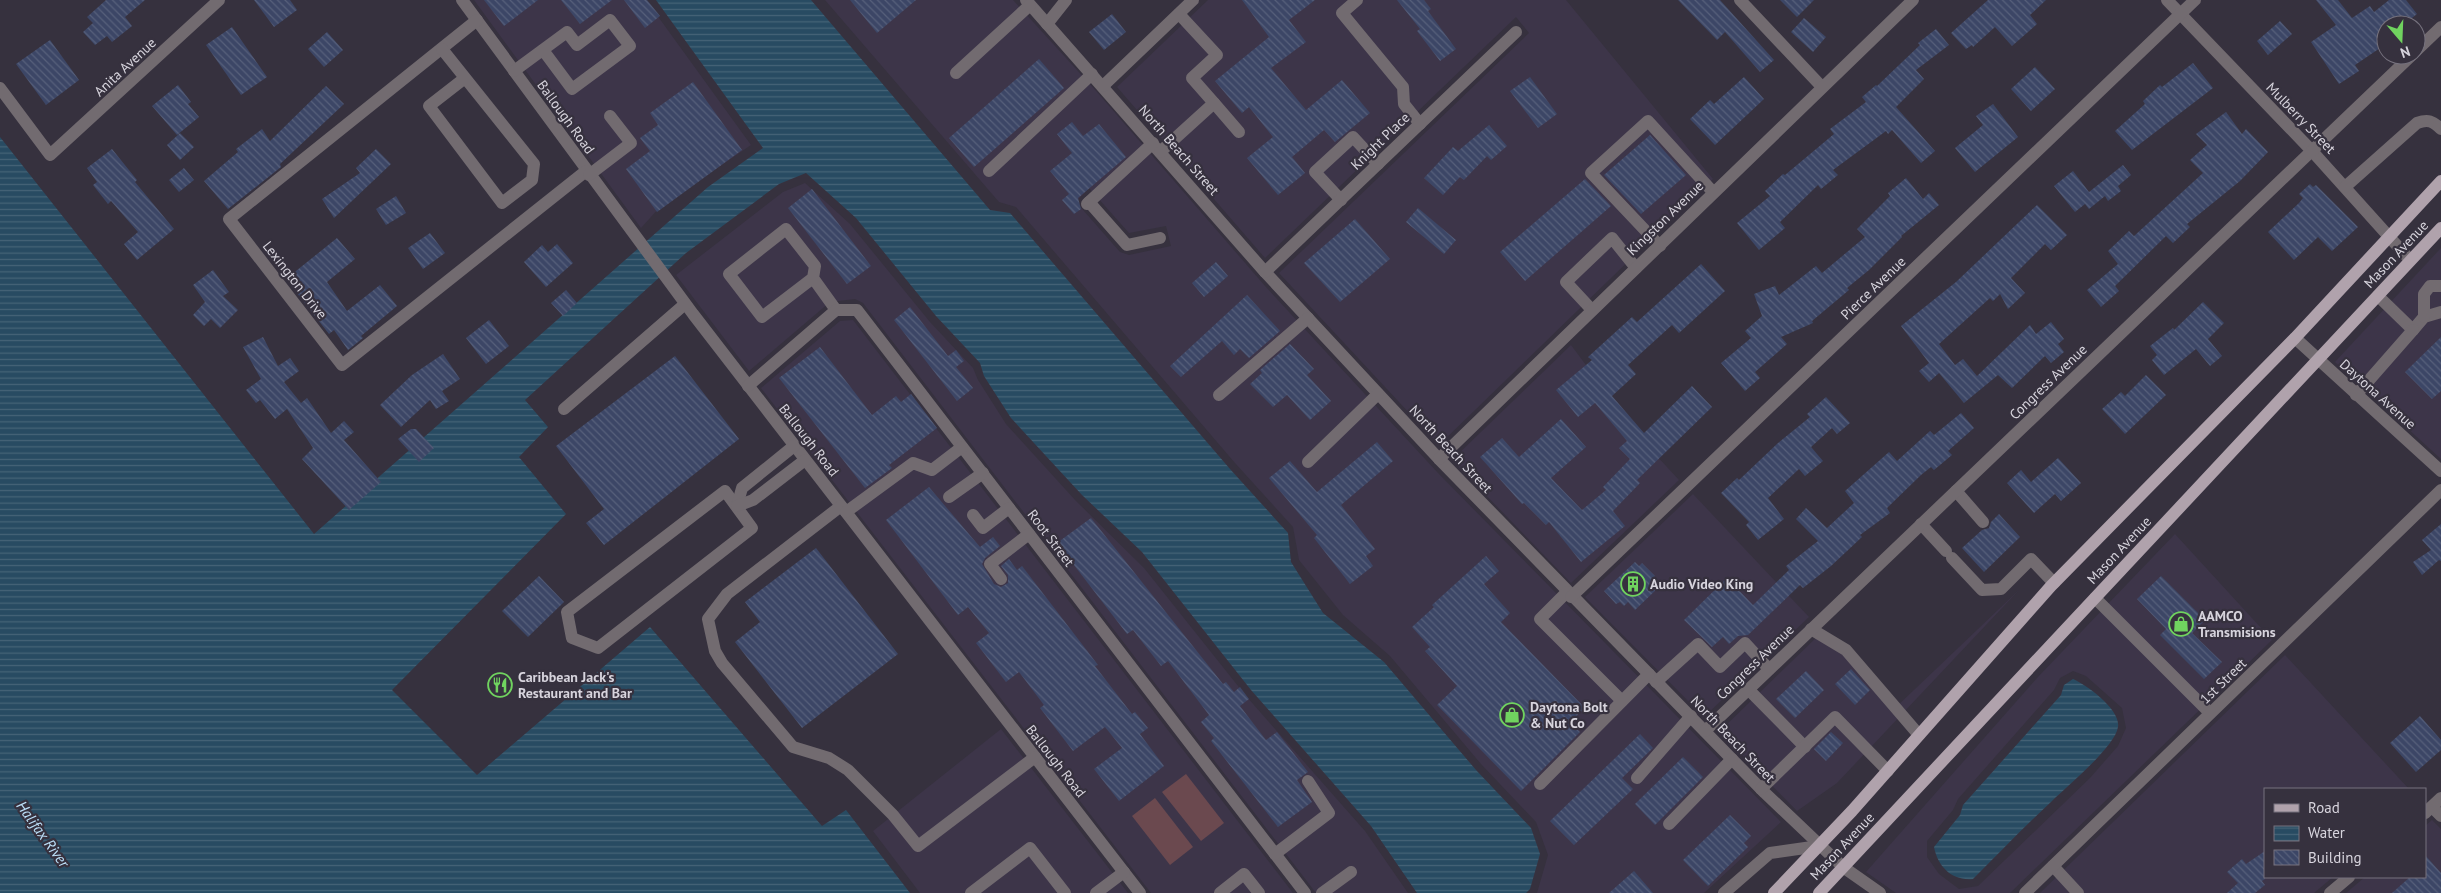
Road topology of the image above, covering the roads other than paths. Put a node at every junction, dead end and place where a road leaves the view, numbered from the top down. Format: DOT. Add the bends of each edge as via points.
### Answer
graph roads {
  1 [pos="463,0"];
  2 [pos="1066,0"];
  3 [pos="1193,0"];
  4 [pos="1357,0"];
  5 [pos="1740,0"];
  6 [pos="1913,0"];
  7 [pos="2167,0"];
  8 [pos="2195,0"];
  9 [pos="213,2"];
  10 [pos="1028,3"];
  11 [pos="1179,14"];
  12 [pos="2180,14"];
  13 [pos="477,20"];
  14 [pos="1047,24"];
  15 [pos="2441,27"];
  16 [pos="1516,32"];
  17 [pos="2426,41"];
  18 [pos="442,49"];
  19 [pos="543,50"];
  20 [pos="2402,65"];
  21 [pos="514,71"];
  22 [pos="956,74"];
  23 [pos="1092,74"];
  24 [pos="465,78"];
  25 [pos="1103,86"];
  26 [pos="1822,87"];
  27 [pos="0,88"];
  28 [pos="1214,103"];
  29 [pos="610,116"];
  30 [pos="1420,124"];
  31 [pos="2441,128"];
  32 [pos="1239,132"];
  33 [pos="1157,147"];
  34 [pos="2312,151"];
  35 [pos="1378,164"];
  36 [pos="988,171"];
  37 [pos="588,173"];
  38 [pos="2441,180"];
  39 [pos="2345,187"];
  40 [pos="1714,192"];
  41 [pos="1341,200"];
  42 [pos="2441,228"];
  43 [pos="2390,235"];
  44 [pos="1160,238"];
  45 [pos="1660,246"];
  46 [pos="2410,260"];
  47 [pos="1636,268"];
  48 [pos="1265,272"];
  49 [pos="813,278"];
  50 [pos="2441,286"];
  51 [pos="2378,296"];
  52 [pos="685,304"];
  53 [pos="836,310"];
  54 [pos="1592,310"];
  55 [pos="2441,312"];
  56 [pos="2424,317"];
  57 [pos="1308,318"];
  58 [pos="2413,330"];
  59 [pos="2295,338"];
  60 [pos="2318,360"];
  61 [pos="748,386"];
  62 [pos="1378,394"];
  63 [pos="1219,395"];
  64 [pos="2356,395"];
  65 [pos="564,409"];
  66 [pos="794,446"];
  67 [pos="962,447"];
  68 [pos="1439,459"];
  69 [pos="805,460"];
  70 [pos="1308,462"];
  71 [pos="2441,471"];
  72 [pos="982,473"];
  73 [pos="2441,490"];
  74 [pos="1956,491"];
  75 [pos="949,497"];
  76 [pos="737,506"];
  77 [pos="1009,508"];
  78 [pos="843,509"];
  79 [pos="973,514"];
  80 [pos="1983,522"];
  81 [pos="1921,524"];
  82 [pos="1029,534"];
  83 [pos="1001,579"];
  84 [pos="2054,583"];
  85 [pos="1569,594"];
  86 [pos="2095,598"];
  87 [pos="1811,629"];
  88 [pos="1769,669"];
  89 [pos="1653,678"];
  90 [pos="1748,689"];
  91 [pos="1622,701"];
  92 [pos="2210,714"];
  93 [pos="1690,716"];
  94 [pos="1705,731"];
  95 [pos="1920,736"];
  96 [pos="1805,747"];
  97 [pos="1034,757"];
  98 [pos="1732,760"];
  99 [pos="1888,771"];
  100 [pos="1637,778"];
  101 [pos="1308,781"];
  102 [pos="1540,784"];
  103 [pos="1761,789"];
  104 [pos="1669,824"];
  105 [pos="1820,846"];
  106 [pos="1274,854"];
  107 [pos="2054,866"];
  108 [pos="1843,867"];
  109 [pos="1124,872"];
  110 [pos="1351,872"];
  111 [pos="2348,878"];
  112 [pos="971,893"];
  113 [pos="1065,893"];
  114 [pos="1096,893"];
  115 [pos="1140,893"];
  116 [pos="1220,893"];
  117 [pos="1259,893"];
  118 [pos="1305,893"];
  119 [pos="1322,893"];
  120 [pos="1724,893"];
  121 [pos="1774,893"];
  122 [pos="1819,893"];
  123 [pos="1880,893"];
  124 [pos="2025,893"];
  125 [pos="2078,893"];
  126 [pos="2330,893"];
  1 -- 13 [label="street, Ballough Road"];
  2 -- 14 [label="street"];
  3 -- 11 [label="street"];
  4 -- 30 [label="street" via="1342,13 1403,86 1404,104"];
  5 -- 26 [label="street"];
  6 -- 26 [label="street, Kingston Avenue"];
  7 -- 12 [label="street, Mulberry Street"];
  8 -- 12 [label="street, Pierce Avenue"];
  9 -- 27 [label="street, Anita Avenue" via="50,155"];
  10 -- 14 [label="street, North Beach Street"];
  10 -- 22 [label="street"];
  11 -- 25 [label="street"];
  11 -- 28 [label="street" via="1217,55 1192,78"];
  12 -- 34 [label="street, Mulberry Street"];
  12 -- 85 [label="street, Pierce Avenue"];
  13 -- 18 [label="street, Lexington Drive"];
  13 -- 21 [label="street, Ballough Road"];
  14 -- 23 [label="street, North Beach Street"];
  15 -- 17 [label="street"];
  16 -- 30 [label="street, Knight Place"];
  18 -- 24 [label="street"];
  18 -- 37 [label="street, Lexington Drive" via="229,219 342,365"];
  19 -- 19 [label="street" via="572,89 630,46 610,20 577,45 568,32"];
  19 -- 21 [label="street"];
  20 -- 34 [label="street, Congress Avenue"];
  21 -- 37 [label="street, Ballough Road"];
  23 -- 25 [label="street, North Beach Street"];
  23 -- 36 [label="street"];
  24 -- 24 [label="street" via="534,164 532,180 502,202 429,106"];
  25 -- 33 [label="street, North Beach Street"];
  26 -- 40 [label="street, Kingston Avenue"];
  28 -- 32 [label="street"];
  28 -- 33 [label="street"];
  29 -- 37 [label="street" via="631,143"];
  30 -- 35 [label="street, Knight Place"];
  31 -- 39 [label="street" via="2425,120 2417,123"];
  33 -- 44 [label="street" via="1088,203 1127,245"];
  33 -- 48 [label="street, North Beach Street"];
  34 -- 39 [label="street, Mulberry Street"];
  34 -- 74 [label="street, Congress Avenue"];
  35 -- 41 [label="street, Knight Place"];
  35 -- 41 [label="street" via="1353,137 1315,172"];
  37 -- 52 [label="street, Ballough Road"];
  38 -- 43 [label="main road, Mason Avenue"];
  39 -- 43 [label="street, Mulberry Street"];
  40 -- 45 [label="street, Kingston Avenue"];
  40 -- 45 [label="street" via="1648,121 1591,173"];
  41 -- 48 [label="street, Knight Place"];
  42 -- 46 [label="main road, Mason Avenue"];
  43 -- 46 [label="street, Mulberry Street"];
  43 -- 59 [label="main road, Mason Avenue"];
  45 -- 47 [label="street, Kingston Avenue"];
  46 -- 51 [label="main road, Mason Avenue"];
  47 -- 54 [label="street, Kingston Avenue"];
  47 -- 54 [label="street" via="1612,238 1566,282"];
  48 -- 57 [label="street, North Beach Street"];
  49 -- 49 [label="street" via="762,317 728,274 786,229 815,266"];
  49 -- 53 [label="street"];
  50 -- 56 [label="street" via="2430,286 2424,294"];
  51 -- 58 [label="street"];
  51 -- 60 [label="main road, Mason Avenue"];
  52 -- 61 [label="street, Ballough Road"];
  52 -- 65 [label="street"];
  53 -- 61 [label="street"];
  53 -- 67 [label="street, Root Street" via="856,310"];
  54 -- 68 [label="street, Kingston Avenue"];
  55 -- 56 [label="street"];
  56 -- 58 [label="street"];
  57 -- 62 [label="street, North Beach Street"];
  57 -- 63 [label="street"];
  58 -- 64 [label="street"];
  59 -- 60 [label="street, Daytona Avenue"];
  59 -- 84 [label="main road, Mason Avenue"];
  60 -- 64 [label="street, Daytona Avenue"];
  60 -- 86 [label="main road, Mason Avenue"];
  61 -- 66 [label="street, Ballough Road"];
  62 -- 68 [label="street, North Beach Street"];
  62 -- 70 [label="street"];
  64 -- 71 [label="street, Daytona Avenue"];
  66 -- 69 [label="street, Ballough Road"];
  66 -- 76 [label="street" via="742,488"];
  67 -- 72 [label="street, Root Street"];
  67 -- 78 [label="street" via="932,470 913,463"];
  68 -- 85 [label="street, North Beach Street"];
  69 -- 76 [label="street" via="753,500"];
  69 -- 78 [label="street, Ballough Road"];
  72 -- 75 [label="street"];
  72 -- 77 [label="street, Root Street"];
  73 -- 92 [label="street, 1st Street"];
  74 -- 80 [label="street"];
  74 -- 81 [label="street, Congress Avenue"];
  76 -- 76 [label="street" via="725,491 567,612 572,638 598,648 752,528"];
  77 -- 79 [label="street" via="983,528"];
  77 -- 82 [label="street, Root Street"];
  78 -- 97 [label="street, Ballough Road"];
  78 -- 97 [label="street" via="727,594 716,607 708,619 715,651 722,663 793,747 829,758 848,770 893,815 918,846"];
  81 -- 84 [label="street" via="1982,590 2001,589 2031,559"];
  81 -- 87 [label="street, Congress Avenue"];
  82 -- 83 [label="street" via="990,564"];
  82 -- 106 [label="street, Root Street"];
  84 -- 95 [label="main road, Mason Avenue"];
  85 -- 89 [label="street, North Beach Street"];
  85 -- 91 [label="street, Pierce Avenue" via="1540,619"];
  86 -- 92 [label="street"];
  86 -- 108 [label="main road, Mason Avenue"];
  87 -- 88 [label="street, Congress Avenue"];
  87 -- 95 [label="street" via="1846,650"];
  88 -- 89 [label="street" via="1745,643 1720,667 1698,644"];
  88 -- 90 [label="street, Congress Avenue"];
  89 -- 91 [label="street"];
  89 -- 93 [label="street, North Beach Street"];
  90 -- 94 [label="street, Congress Avenue"];
  90 -- 96 [label="street"];
  91 -- 102 [label="street"];
  92 -- 107 [label="street, 1st Street"];
  93 -- 94 [label="street, North Beach Street"];
  93 -- 100 [label="street"];
  94 -- 98 [label="street, North Beach Street"];
  95 -- 99 [label="main road, Mason Avenue"];
  96 -- 99 [label="street" via="1835,718"];
  96 -- 103 [label="street"];
  97 -- 109 [label="street, Ballough Road"];
  98 -- 103 [label="street, North Beach Street"];
  98 -- 104 [label="street"];
  99 -- 105 [label="main road, Mason Avenue"];
  101 -- 106 [label="street" via="1329,813"];
  103 -- 105 [label="street, North Beach Street"];
  105 -- 108 [label="street, North Beach Street"];
  105 -- 120 [label="street" via="1770,853"];
  105 -- 121 [label="main road, Mason Avenue"];
  106 -- 118 [label="street, Root Street"];
  107 -- 124 [label="street, 1st Street"];
  107 -- 125 [label="street"];
  108 -- 122 [label="main road, Mason Avenue"];
  108 -- 123 [label="street, North Beach Street"];
  109 -- 114 [label="street"];
  109 -- 115 [label="street, Ballough Road"];
  110 -- 119 [label="street"];
  111 -- 126 [label="street"];
  112 -- 113 [label="street" via="1030,848"];
  116 -- 117 [label="street" via="1244,874"];
}
